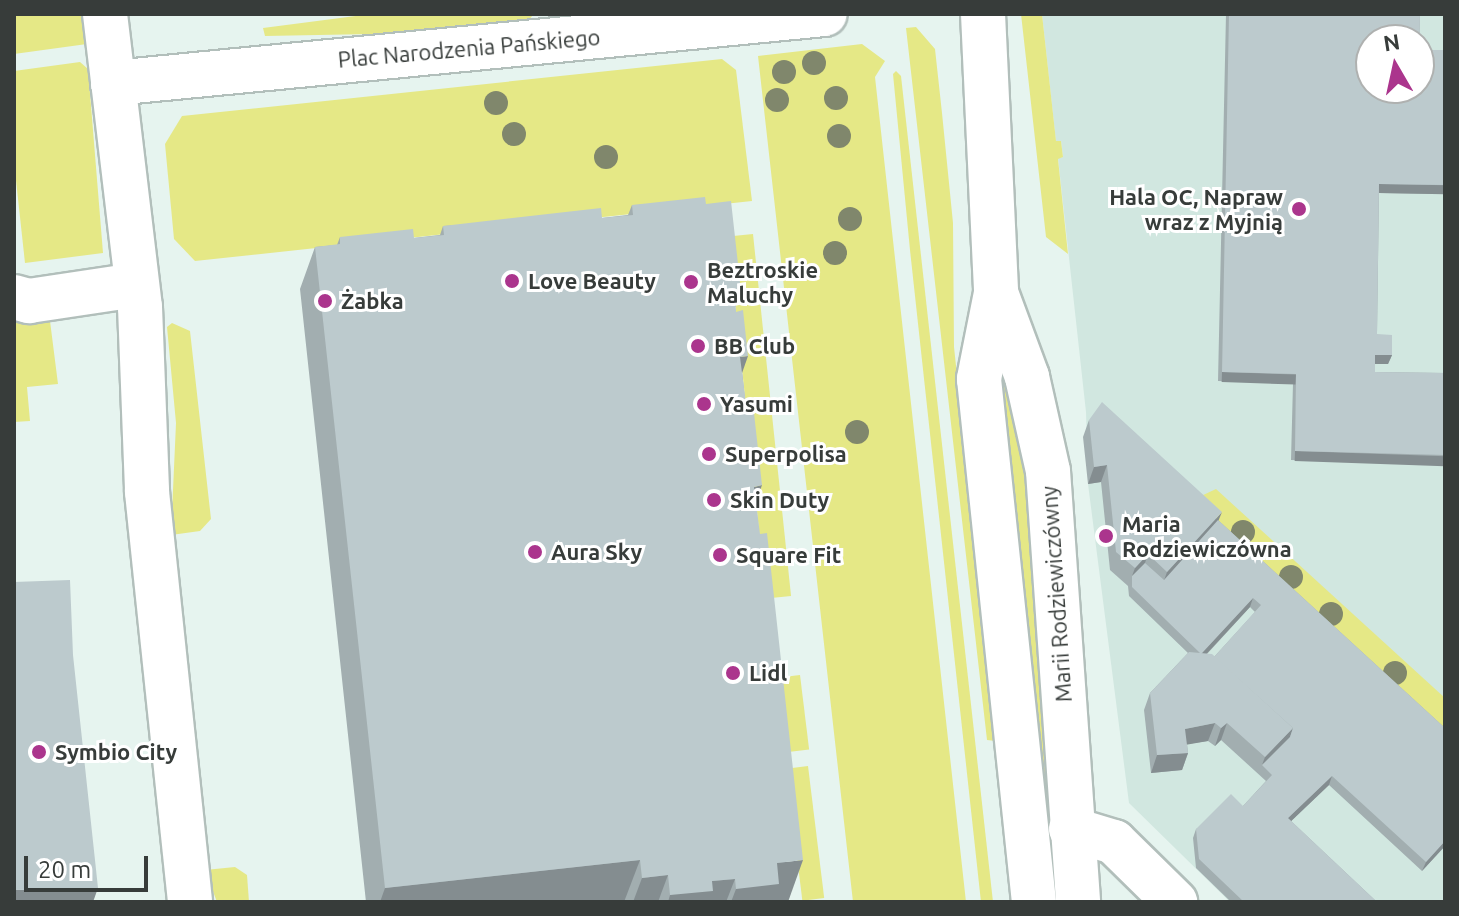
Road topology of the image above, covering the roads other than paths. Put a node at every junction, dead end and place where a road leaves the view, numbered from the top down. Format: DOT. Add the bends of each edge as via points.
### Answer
graph roads {
  1 [pos="105,14"];
  2 [pos="825,14"];
  3 [pos="983,14"];
  4 [pos="113,83"];
  5 [pos="136,285"];
  6 [pos="996,293"];
  7 [pos="14,297"];
  8 [pos="1071,829"];
  9 [pos="190,902"];
  10 [pos="1034,902"];
  11 [pos="1078,902"];
  12 [pos="1175,902"];
  1 -- 4 [label="street"];
  2 -- 4 [label="street, Plac Narodzenia Pańskiego"];
  3 -- 6 [label="street, Marii Rodziewiczówny"];
  4 -- 5 [label="street"];
  5 -- 7 [label="street" via="29,301"];
  5 -- 9 [label="street" via="146,396 147,492"];
  6 -- 8 [label="street, Marii Rodziewiczówny" via="1027,377 1048,471"];
  6 -- 10 [label="street, Marii Rodziewiczówny" via="979,379"];
  8 -- 11 [label="street, Marii Rodziewiczówny"];
  8 -- 12 [label="street" via="1114,842"];
}
